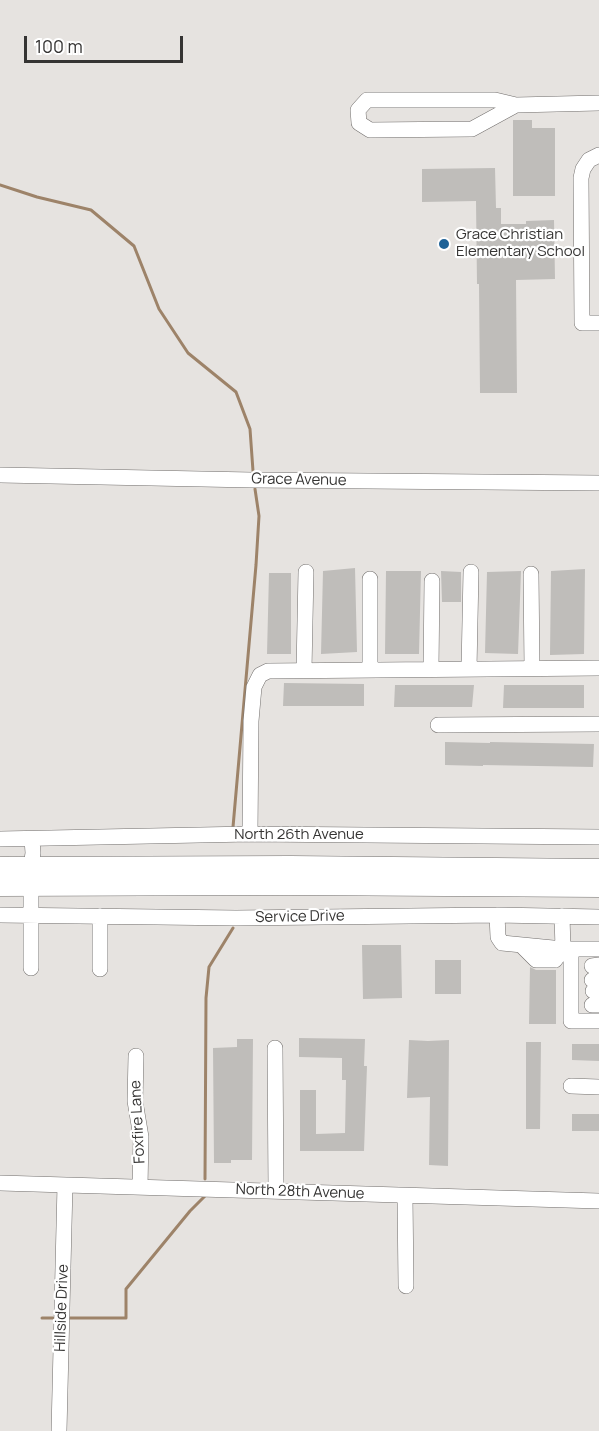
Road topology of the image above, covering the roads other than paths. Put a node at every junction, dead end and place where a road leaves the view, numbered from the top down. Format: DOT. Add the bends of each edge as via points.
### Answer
graph roads {
  1 [pos="599,103"];
  2 [pos="516,105"];
  3 [pos="599,155"];
  4 [pos="599,323"];
  5 [pos="0,475"];
  6 [pos="599,483"];
  7 [pos="306,572"];
  8 [pos="471,572"];
  9 [pos="531,574"];
  10 [pos="369,579"];
  11 [pos="432,581"];
  12 [pos="532,668"];
  13 [pos="599,668"];
  14 [pos="369,669"];
  15 [pos="431,669"];
  16 [pos="469,669"];
  17 [pos="304,670"];
  18 [pos="438,724"];
  19 [pos="599,724"];
  20 [pos="250,834"];
  21 [pos="599,837"];
  22 [pos="0,839"];
  23 [pos="32,839"];
  24 [pos="0,867"];
  25 [pos="599,869"];
  26 [pos="32,877"];
  27 [pos="0,886"];
  28 [pos="599,887"];
  29 [pos="0,915"];
  30 [pos="31,915"];
  31 [pos="497,915"];
  32 [pos="100,916"];
  33 [pos="562,916"];
  34 [pos="599,917"];
  35 [pos="599,949"];
  36 [pos="567,950"];
  37 [pos="31,969"];
  38 [pos="100,969"];
  39 [pos="586,986"];
  40 [pos="599,1021"];
  41 [pos="275,1048"];
  42 [pos="136,1056"];
  43 [pos="572,1086"];
  44 [pos="599,1087"];
  45 [pos="0,1183"];
  46 [pos="65,1185"];
  47 [pos="140,1187"];
  48 [pos="276,1191"];
  49 [pos="405,1196"];
  50 [pos="599,1201"];
  51 [pos="406,1286"];
  52 [pos="59,1431"];
  1 -- 2 [label="street"];
  2 -- 2 [label="street" via="472,129 369,130 359,123 358,110 367,100 495,100"];
  3 -- 4 [label="street" via="589,160 581,178 582,323"];
  5 -- 6 [label="street, Grace Avenue"];
  7 -- 17 [label="street"];
  8 -- 16 [label="street"];
  9 -- 12 [label="street"];
  10 -- 14 [label="street"];
  11 -- 15 [label="street"];
  12 -- 13 [label="street"];
  12 -- 16 [label="street"];
  14 -- 15 [label="street"];
  14 -- 17 [label="street"];
  15 -- 16 [label="street"];
  17 -- 20 [label="street" via="268,671 260,675 254,687"];
  18 -- 19 [label="street"];
  20 -- 21 [label="street, North 26th Avenue"];
  20 -- 23 [label="street, North 26th Avenue"];
  22 -- 23 [label="street, North 26th Avenue"];
  23 -- 26 [label="street"];
  24 -- 26 [label="main road"];
  25 -- 26 [label="main road" via="303,866"];
  26 -- 27 [label="main road"];
  26 -- 28 [label="main road" via="288,885"];
  26 -- 30 [label="street"];
  29 -- 30 [label="street, Service Drive"];
  30 -- 32 [label="street, Service Drive"];
  30 -- 37 [label="street"];
  31 -- 32 [label="street, Service Drive"];
  31 -- 33 [label="street, Service Drive"];
  31 -- 36 [label="street" via="502,943"];
  32 -- 38 [label="street"];
  33 -- 34 [label="street, Service Drive"];
  33 -- 36 [label="street"];
  35 -- 36 [label="street"];
  36 -- 39 [label="street"];
  39 -- 40 [label="street" via="571,1021"];
  41 -- 48 [label="street"];
  42 -- 47 [label="street, Foxfire Lane"];
  43 -- 44 [label="street"];
  45 -- 46 [label="street, North 28th Avenue"];
  46 -- 47 [label="street, North 28th Avenue"];
  46 -- 52 [label="street, Hillside Drive"];
  47 -- 48 [label="street, North 28th Avenue"];
  48 -- 49 [label="street, North 28th Avenue"];
  49 -- 50 [label="street, North 28th Avenue"];
  49 -- 51 [label="street"];
}
